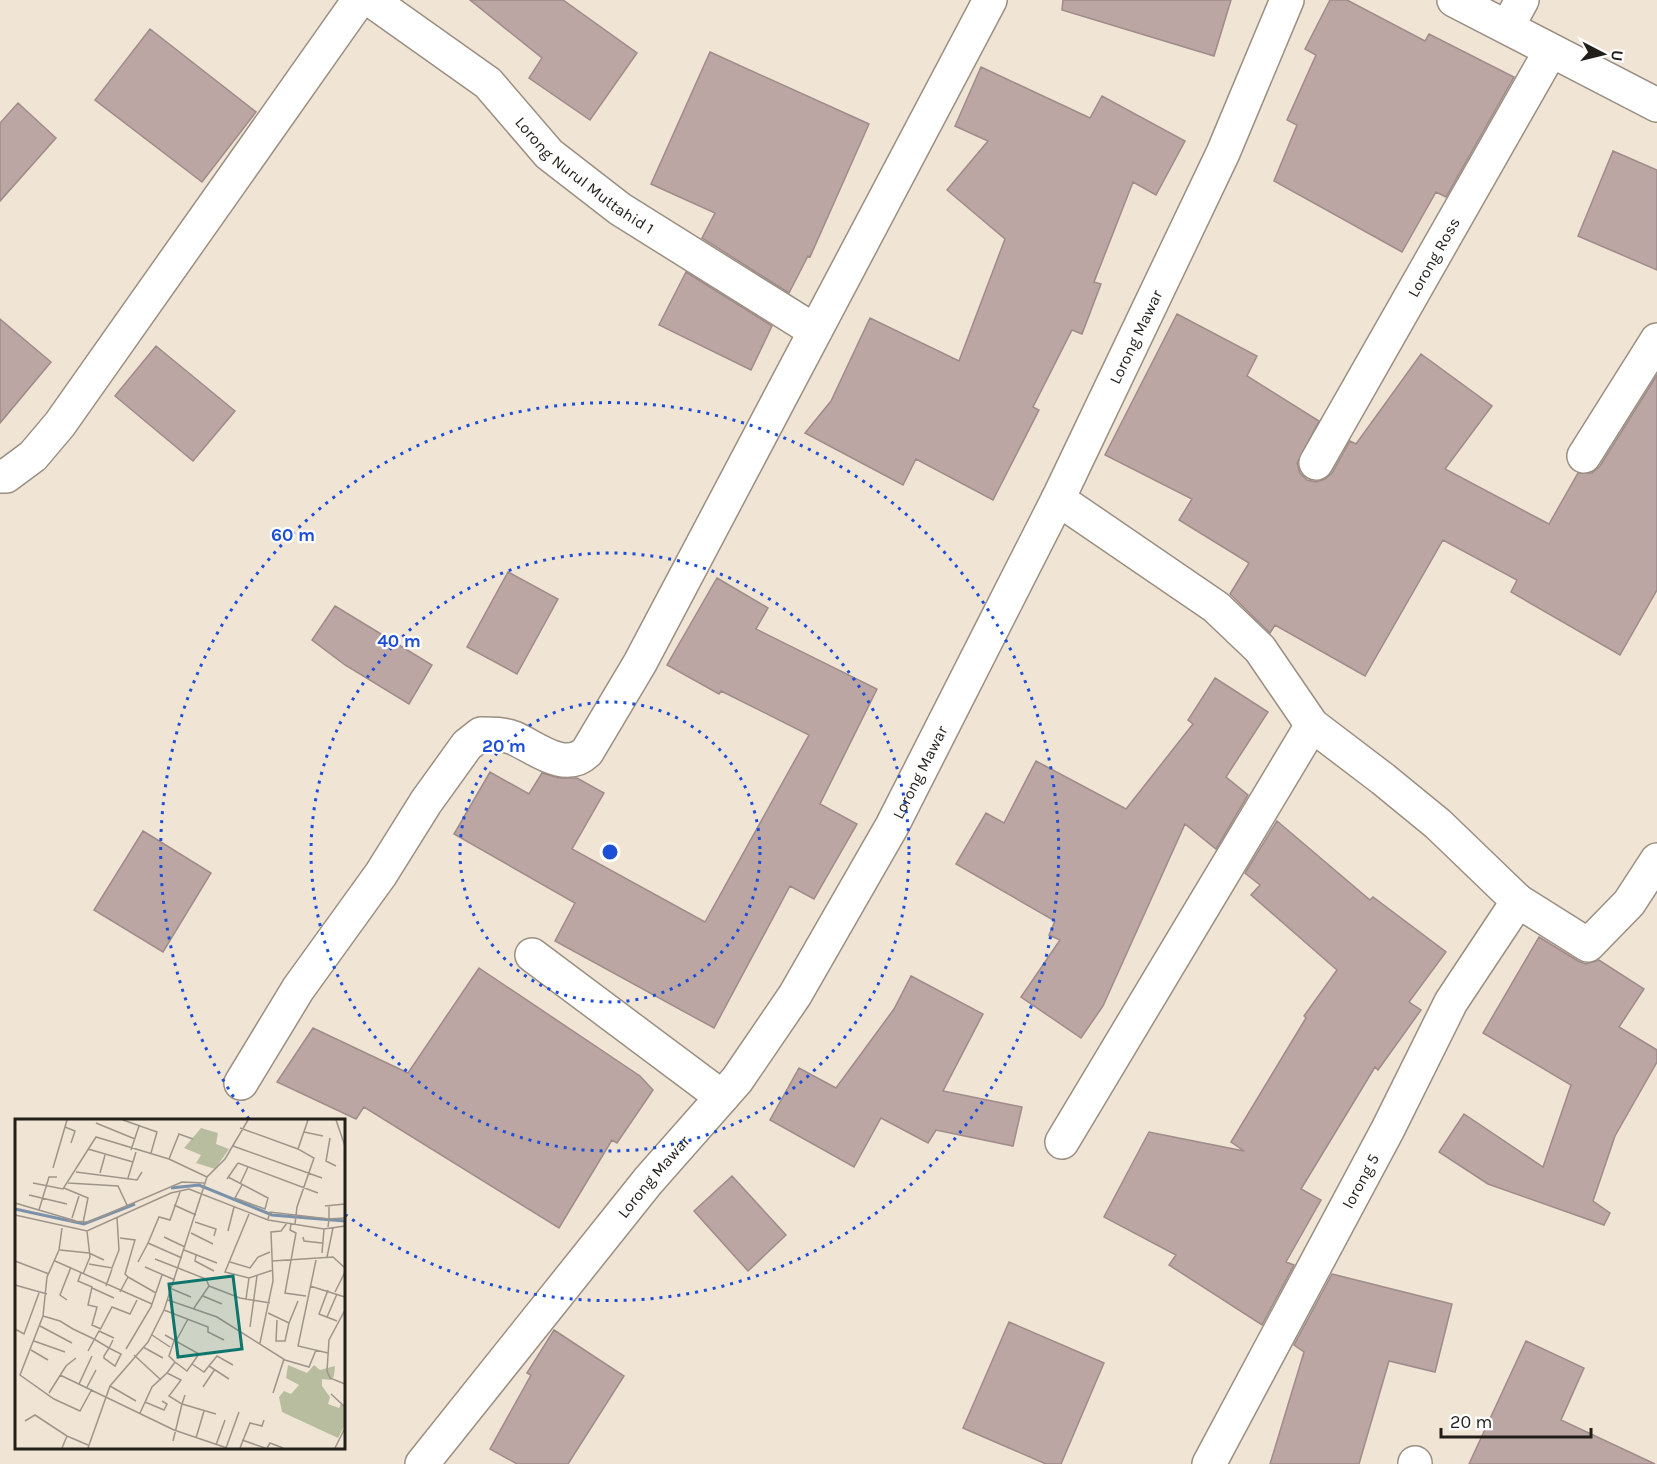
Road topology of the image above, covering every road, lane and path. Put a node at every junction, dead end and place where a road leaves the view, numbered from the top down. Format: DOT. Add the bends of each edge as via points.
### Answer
graph roads {
  1 [pos="359,0"];
  2 [pos="371,0"];
  3 [pos="990,0"];
  4 [pos="1287,0"];
  5 [pos="1454,0"];
  6 [pos="1515,13"];
  7 [pos="1550,52"];
  8 [pos="1657,105"];
  9 [pos="815,331"];
  10 [pos="1657,340"];
  11 [pos="1584,456"];
  12 [pos="1316,464"];
  13 [pos="0,476"];
  14 [pos="1058,499"];
  15 [pos="1312,724"];
  16 [pos="1657,860"];
  17 [pos="1518,901"];
  18 [pos="532,955"];
  19 [pos="241,1083"];
  20 [pos="722,1097"];
  21 [pos="1062,1142"];
  22 [pos="422,1464"];
  23 [pos="1209,1464"];
  1 -- 13 [label="street" via="60,424 33,456 6,476"];
  2 -- 9 [label="street, Lorong Nurul Muttahid 1" via="488,83 549,154 620,209"];
  3 -- 9 [label="street"];
  4 -- 14 [label="street, Lorong Mawar" via="1223,153"];
  5 -- 6 [label="street"];
  6 -- 7 [label="street"];
  7 -- 8 [label="street"];
  7 -- 12 [label="street, Lorong Ross"];
  9 -- 19 [label="street" via="640,663 587,752 579,759 567,761 513,738 488,734 481,734 467,745 298,989"];
  10 -- 11 [label="street"];
  14 -- 15 [label="street" via="1216,607 1260,649"];
  14 -- 20 [label="street, Lorong Mawar" via="892,826 795,996"];
  15 -- 17 [label="street" via="1429,817"];
  15 -- 21 [label="street"];
  16 -- 17 [label="street" via="1629,903 1588,945"];
  17 -- 23 [label="street, lorong 5" via="1451,1002"];
  18 -- 20 [label="street"];
  20 -- 22 [label="street, Lorong Mawar" via="648,1181"];
}
